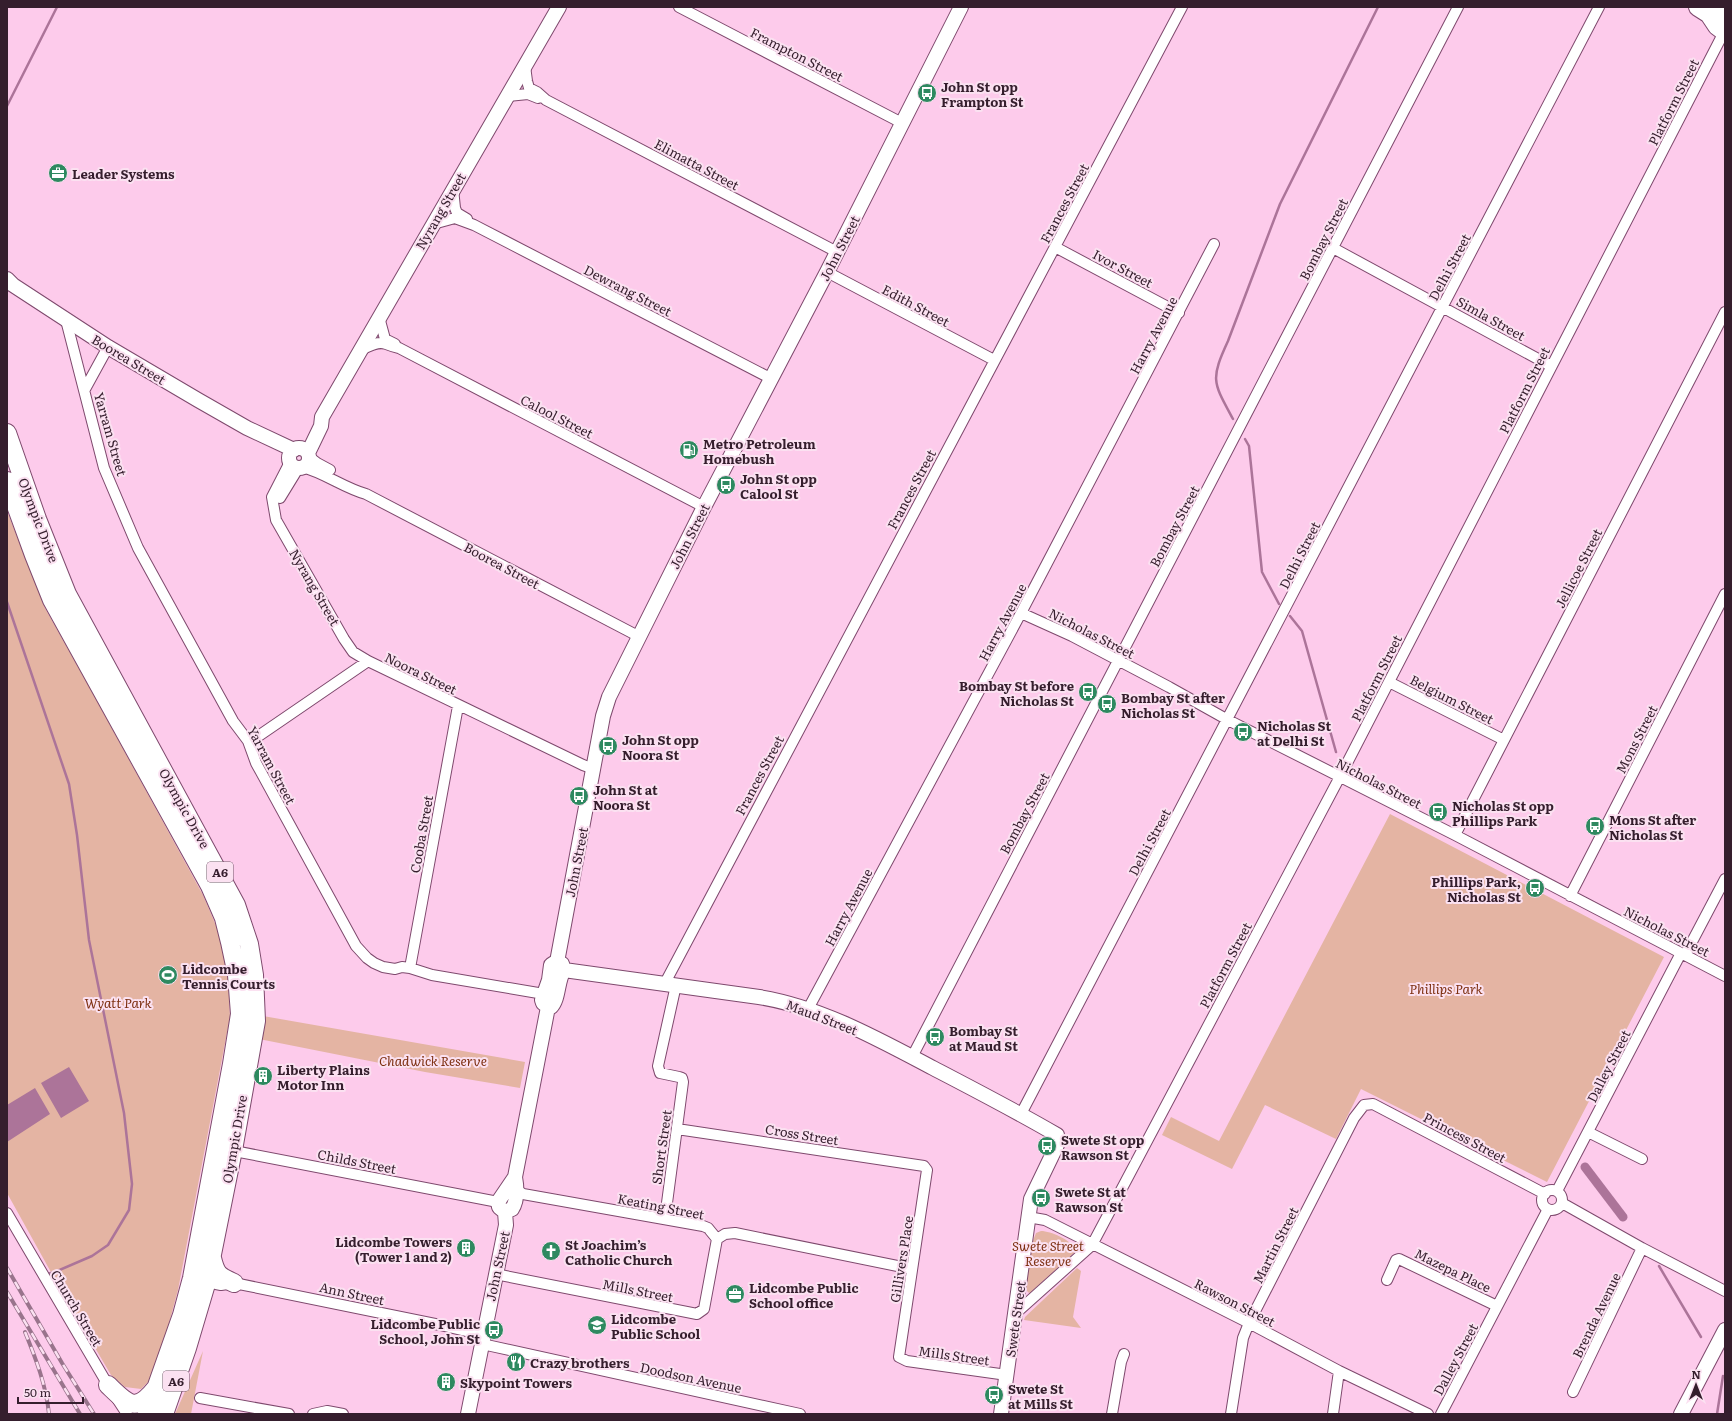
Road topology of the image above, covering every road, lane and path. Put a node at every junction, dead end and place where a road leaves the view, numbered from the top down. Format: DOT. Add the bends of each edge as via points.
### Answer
graph roads {
  1 [pos="559,7"];
  2 [pos="679,7"];
  3 [pos="961,7"];
  4 [pos="1182,7"];
  5 [pos="1458,7"];
  6 [pos="1599,7"];
  7 [pos="1718,22"];
  8 [pos="525,66"];
  9 [pos="508,96"];
  10 [pos="546,100"];
  11 [pos="902,123"];
  12 [pos="453,189"];
  13 [pos="433,224"];
  14 [pos="474,226"];
  15 [pos="1214,244"];
  16 [pos="1055,247"];
  17 [pos="1333,248"];
  18 [pos="837,252"];
  19 [pos="827,272"];
  20 [pos="9,282"];
  21 [pos="1443,306"];
  22 [pos="1725,312"];
  23 [pos="1179,313"];
  24 [pos="379,316"];
  25 [pos="66,320"];
  26 [pos="108,347"];
  27 [pos="399,348"];
  28 [pos="361,350"];
  29 [pos="994,360"];
  30 [pos="1551,366"];
  31 [pos="770,378"];
  32 [pos="84,389"];
  33 [pos="7,433"];
  34 [pos="299,458"];
  35 [pos="7,481"];
  36 [pos="704,506"];
  37 [pos="1725,594"];
  38 [pos="1021,613"];
  39 [pos="638,636"];
  40 [pos="368,661"];
  41 [pos="1118,661"];
  42 [pos="1389,682"];
  43 [pos="458,706"];
  44 [pos="1228,720"];
  45 [pos="1504,740"];
  46 [pos="248,741"];
  47 [pos="594,769"];
  48 [pos="1339,777"];
  49 [pos="1455,835"];
  50 [pos="1725,879"];
  51 [pos="1570,896"];
  52 [pos="1683,954"];
  53 [pos="561,966"];
  54 [pos="410,968"];
  55 [pos="1725,976"];
  56 [pos="670,984"];
  57 [pos="544,994"];
  58 [pos="548,1007"];
  59 [pos="808,1009"];
  60 [pos="912,1057"];
  61 [pos="683,1079"];
  62 [pos="1373,1104"];
  63 [pos="1021,1114"];
  64 [pos="677,1129"];
  65 [pos="1588,1132"];
  66 [pos="1057,1135"];
  67 [pos="233,1150"];
  68 [pos="214,1156"];
  69 [pos="1642,1160"];
  70 [pos="924,1166"];
  71 [pos="1557,1191"];
  72 [pos="1545,1194"];
  73 [pos="509,1197"];
  74 [pos="1562,1203"];
  75 [pos="1548,1209"];
  76 [pos="7,1213"];
  77 [pos="1028,1217"];
  78 [pos="665,1218"];
  79 [pos="717,1238"];
  80 [pos="1092,1244"];
  81 [pos="1642,1248"];
  82 [pos="212,1258"];
  83 [pos="912,1269"];
  84 [pos="495,1274"];
  85 [pos="1386,1280"];
  86 [pos="234,1283"];
  87 [pos="216,1284"];
  88 [pos="1725,1290"];
  89 [pos="1497,1306"];
  90 [pos="1016,1312"];
  91 [pos="1249,1323"];
  92 [pos="1725,1330"];
  93 [pos="482,1339"];
  94 [pos="1124,1354"];
  95 [pos="899,1357"];
  96 [pos="1339,1371"];
  97 [pos="1007,1375"];
  98 [pos="108,1385"];
  99 [pos="156,1387"];
  100 [pos="1573,1392"];
  101 [pos="200,1398"];
  102 [pos="127,1414"];
  103 [pos="147,1414"];
  104 [pos="164,1414"];
  105 [pos="289,1414"];
  106 [pos="313,1414"];
  107 [pos="343,1414"];
  108 [pos="468,1414"];
  109 [pos="800,1414"];
  110 [pos="1001,1414"];
  111 [pos="1112,1414"];
  112 [pos="1231,1414"];
  113 [pos="1333,1414"];
  114 [pos="1428,1414"];
  115 [pos="1441,1414"];
  116 [pos="1681,1414"];
  1 -- 8 [label="street, Nyrang Street"];
  2 -- 11 [label="street, Frampton Street"];
  3 -- 11 [label="street, John Street"];
  4 -- 16 [label="street, Frances Street"];
  5 -- 17 [label="street, Bombay Street"];
  6 -- 21 [label="street, Delhi Street"];
  7 -- 30 [label="street, Platform Street"];
  8 -- 9 [label="street, Nyrang Street"];
  8 -- 10 [label="street, Elimatta Street" via="529,88"];
  9 -- 10 [label="street, Elimatta Street" via="528,94"];
  9 -- 12 [label="street, Nyrang Street"];
  10 -- 18 [label="street, Elimatta Street"];
  11 -- 18 [label="street, John Street"];
  12 -- 13 [label="street, Nyrang Street"];
  12 -- 14 [label="street, Dewrang Street" via="454,208"];
  13 -- 14 [label="street, Dewrang Street" via="454,218"];
  13 -- 24 [label="street, Nyrang Street"];
  14 -- 31 [label="street, Dewrang Street"];
  15 -- 23 [label="street, Harry Avenue"];
  16 -- 23 [label="street, Ivor Street"];
  16 -- 29 [label="street, Frances Street"];
  17 -- 21 [label="street, Simla Street"];
  17 -- 41 [label="street, Bombay Street"];
  18 -- 19 [label="street, John Street"];
  19 -- 29 [label="street, Edith Street"];
  19 -- 31 [label="street, John Street"];
  20 -- 25 [label="street, Boorea Street"];
  21 -- 30 [label="street, Simla Street"];
  21 -- 44 [label="street, Delhi Street"];
  22 -- 45 [label="street, Jellicoe Street"];
  23 -- 38 [label="street, Harry Avenue"];
  24 -- 27 [label="street, Calool Street" via="385,339"];
  24 -- 28 [label="street, Nyrang Street"];
  25 -- 26 [label="street, Boorea Street"];
  25 -- 32 [label="street, Yarram Street"];
  26 -- 32 [label="street, Yarram Street"];
  26 -- 34 [label="street, Boorea Street"];
  27 -- 28 [label="street, Calool Street" via="380,343"];
  27 -- 36 [label="street, Calool Street"];
  28 -- 34 [label="street, Nyrang Street" via="322,417 316,422"];
  29 -- 56 [label="street, Frances Street"];
  30 -- 42 [label="street, Platform Street"];
  31 -- 36 [label="street, John Street"];
  32 -- 46 [label="street, Yarram Street" via="104,468 138,548 233,721"];
  33 -- 67 [label="highway, Olympic Drive / A6" via="67,594 216,866 238,911 254,975 256,1021"];
  34 -- 39 [label="street, Boorea Street" via="317,463 357,485 366,494"];
  34 -- 40 [label="street, Nyrang Street" via="273,506 276,520 344,639 354,652"];
  35 -- 68 [label="highway, Olympic Drive / A6" via="52,600 210,886 224,918 237,975 240,1014"];
  36 -- 39 [label="street, John Street"];
  37 -- 51 [label="street, Mons Street"];
  38 -- 41 [label="street, Nicholas Street" via="1072,636"];
  38 -- 59 [label="street, Harry Avenue"];
  39 -- 47 [label="street, John Street" via="609,697"];
  40 -- 43 [label="street, Noora Street"];
  40 -- 46 [label="street, Noora Street"];
  41 -- 44 [label="street, Nicholas Street"];
  41 -- 60 [label="street, Bombay Street"];
  42 -- 45 [label="street, Belgium Street"];
  42 -- 48 [label="street, Platform Street"];
  43 -- 47 [label="street, Noora Street"];
  43 -- 54 [label="street, Cooba Street"];
  44 -- 48 [label="street, Nicholas Street"];
  44 -- 63 [label="street, Delhi Street"];
  45 -- 49 [label="street, Jellicoe Street"];
  46 -- 54 [label="street, Yarram Street" via="256,763 356,946 374,964 395,969"];
  47 -- 53 [label="street, John Street"];
  48 -- 49 [label="street, Nicholas Street"];
  48 -- 80 [label="street, Platform Street"];
  49 -- 51 [label="street, Nicholas Street"];
  50 -- 52 [label="street, Dalley Street"];
  51 -- 52 [label="street, Nicholas Street"];
  52 -- 55 [label="street, Nicholas Street"];
  52 -- 65 [label="street, Dalley Street"];
  53 -- 56 [label="street, Maud Street"];
  53 -- 57 [label="street" via="551,965"];
  53 -- 58 [label="street" via="555,1002"];
  54 -- 57 [label="street, Yarram Street" via="432,975"];
  56 -- 59 [label="street, Maud Street" via="776,1000"];
  56 -- 61 [label="street, Frances Street" via="658,1070 662,1075"];
  57 -- 58 [label="street" via="542,1000"];
  58 -- 73 [label="street, John Street"];
  59 -- 60 [label="street, Maud Street"];
  60 -- 63 [label="street, Maud Street"];
  61 -- 64 [label="street, Short Street"];
  62 -- 72 [label="street, Princess Street"];
  62 -- 91 [label="street, Martin Street" via="1364,1105 1354,1118"];
  63 -- 66 [label="street, Maud Street"];
  64 -- 70 [label="street, Cross Street"];
  64 -- 78 [label="street, Short Street"];
  65 -- 69 [label="street"];
  65 -- 71 [label="street, Dalley Street"];
  66 -- 77 [label="street, Swete Street" via="1057,1145 1031,1199"];
  67 -- 68 [label="street, Childs Street" via="223,1148"];
  67 -- 73 [label="street, Childs Street"];
  67 -- 82 [label="highway, Olympic Drive / A6"];
  68 -- 99 [label="highway, Olympic Drive / A6" via="192,1278 182,1315"];
  70 -- 83 [label="street, Gillivers Place" via="927,1170"];
  71 -- 72 [label="street" via="1550,1190"];
  71 -- 74 [label="street" via="1562,1196"];
  72 -- 75 [label="street" via="1542,1202"];
  73 -- 78 [label="street, Keating Street" via="523,1194"];
  73 -- 84 [label="street, John Street" via="506,1225"];
  74 -- 75 [label="street" via="1556,1209"];
  74 -- 81 [label="street"];
  75 -- 89 [label="street, Dalley Street"];
  76 -- 98 [label="street, Church Street"];
  77 -- 80 [label="street, Rawson Street" via="1045,1220"];
  77 -- 90 [label="street, Swete Street"];
  78 -- 79 [label="street, Keating Street" via="703,1226"];
  79 -- 83 [label="street" via="734,1233"];
  79 -- 84 [label="street, Mills Street" via="704,1309 697,1314"];
  80 -- 90 [label="street, Platform Street"];
  80 -- 91 [label="street, Rawson Street"];
  81 -- 88 [label="street"];
  81 -- 100 [label="street, Brenda Avenue"];
  82 -- 86 [label="highway" via="215,1272"];
  82 -- 104 [label="highway, Olympic Drive / A6" via="196,1320"];
  83 -- 95 [label="street, Gillivers Place"];
  84 -- 93 [label="street, John Street"];
  85 -- 89 [label="street, Mazepa Place" via="1399,1258"];
  86 -- 87 [label="street, Ann Street"];
  86 -- 93 [label="street, Ann Street" via="440,1324"];
  89 -- 115 [label="street, Dalley Street"];
  90 -- 97 [label="street, Swete Street"];
  91 -- 96 [label="street, Rawson Street"];
  91 -- 112 [label="street, Martin Street" via="1243,1338"];
  92 -- 116 [label="street"];
  93 -- 108 [label="street, John Street"];
  93 -- 109 [label="street, Doodson Avenue"];
  94 -- 111 [label="street"];
  95 -- 97 [label="street, Mills Street" via="907,1361"];
  96 -- 113 [label="street"];
  96 -- 114 [label="street, Rawson Street"];
  97 -- 110 [label="street, Swete Street"];
  98 -- 99 [label="highway" via="124,1400 138,1404 147,1399"];
  98 -- 102 [label="street, Church Street"];
  99 -- 103 [label="highway, Olympic Drive / A6"];
  101 -- 105 [label="street"];
  106 -- 107 [label="street" via="327,1411"];
}
